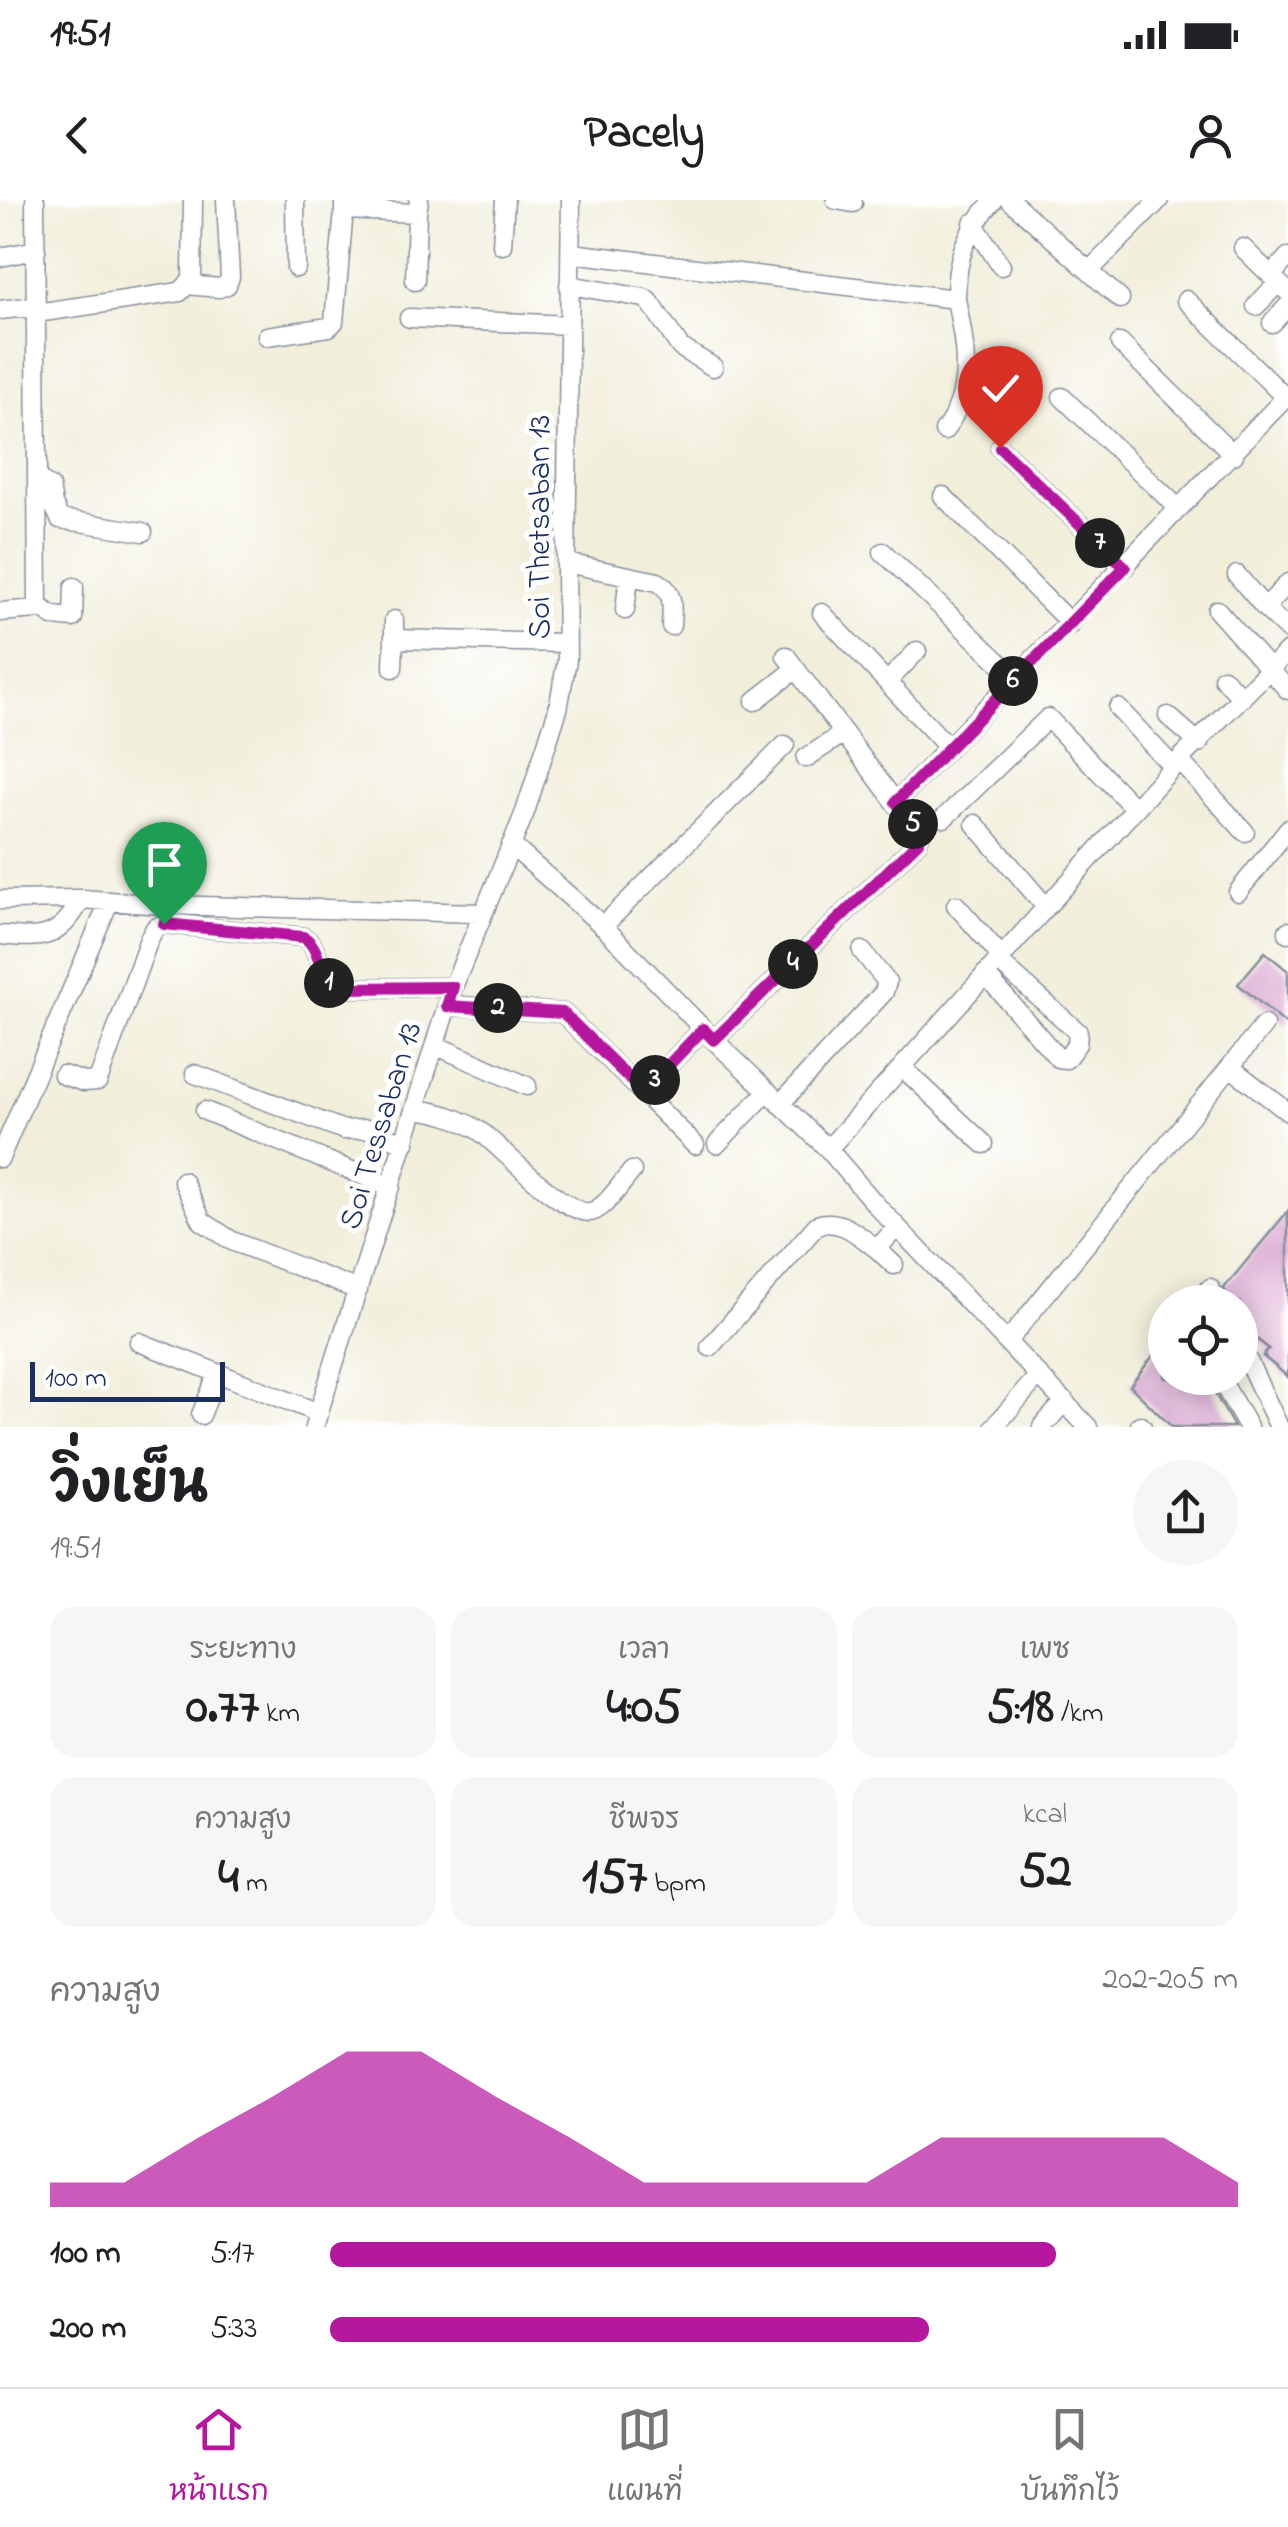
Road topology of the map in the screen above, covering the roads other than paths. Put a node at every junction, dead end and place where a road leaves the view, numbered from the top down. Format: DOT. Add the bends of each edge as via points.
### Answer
graph roads {
  1 [pos="35,200"];
  2 [pos="193,200"];
  3 [pos="226,200"];
  4 [pos="295,200"];
  5 [pos="504,200"];
  6 [pos="572,200"];
  7 [pos="994,200"];
  8 [pos="1010,200"];
  9 [pos="1159,200"];
  10 [pos="344,205"];
  11 [pos="418,207"];
  12 [pos="974,223"];
  13 [pos="502,245"];
  14 [pos="1243,248"];
  15 [pos="36,250"];
  16 [pos="571,253"];
  17 [pos="1288,257"];
  18 [pos="0,258"];
  19 [pos="1000,266"];
  20 [pos="296,268"];
  21 [pos="1090,270"];
  22 [pos="415,281"];
  23 [pos="1279,283"];
  24 [pos="569,285"];
  25 [pos="187,286"];
  26 [pos="956,299"];
  27 [pos="1120,299"];
  28 [pos="1186,300"];
  29 [pos="1256,306"];
  30 [pos="1288,306"];
  31 [pos="36,309"];
  32 [pos="0,310"];
  33 [pos="409,318"];
  34 [pos="1272,323"];
  35 [pos="569,325"];
  36 [pos="267,336"];
  37 [pos="1120,343"];
  38 [pos="714,367"];
  39 [pos="1287,396"];
  40 [pos="1062,397"];
  41 [pos="944,430"];
  42 [pos="1000,448"];
  43 [pos="1234,454"];
  44 [pos="38,480"];
  45 [pos="942,496"];
  46 [pos="1178,510"];
  47 [pos="143,532"];
  48 [pos="883,552"];
  49 [pos="566,563"];
  50 [pos="1125,567"];
  51 [pos="629,576"];
  52 [pos="1237,576"];
  53 [pos="1288,583"];
  54 [pos="74,587"];
  55 [pos="38,606"];
  56 [pos="1265,608"];
  57 [pos="625,610"];
  58 [pos="1217,610"];
  59 [pos="0,612"];
  60 [pos="822,613"];
  61 [pos="1071,624"];
  62 [pos="671,626"];
  63 [pos="1288,630"];
  64 [pos="568,643"];
  65 [pos="917,651"];
  66 [pos="1288,651"];
  67 [pos="392,668"];
  68 [pos="1269,672"];
  69 [pos="1016,678"];
  70 [pos="1222,678"];
  71 [pos="887,682"];
  72 [pos="1288,690"];
  73 [pos="1242,698"];
  74 [pos="755,701"];
  75 [pos="1118,708"];
  76 [pos="1168,716"];
  77 [pos="844,733"];
  78 [pos="1199,744"];
  79 [pos="785,745"];
  80 [pos="949,748"];
  81 [pos="806,758"];
  82 [pos="1176,764"];
  83 [pos="896,802"];
  84 [pos="1135,810"];
  85 [pos="944,818"];
  86 [pos="974,824"];
  87 [pos="1288,829"];
  88 [pos="1244,832"];
  89 [pos="511,845"];
  90 [pos="1238,892"];
  91 [pos="0,900"];
  92 [pos="82,900"];
  93 [pos="109,902"];
  94 [pos="956,905"];
  95 [pos="1046,907"];
  96 [pos="481,913"];
  97 [pos="603,926"];
  98 [pos="0,935"];
  99 [pos="862,950"];
  100 [pos="994,963"];
  101 [pos="453,987"];
  102 [pos="447,1006"];
  103 [pos="1264,1025"];
  104 [pos="709,1034"];
  105 [pos="435,1044"];
  106 [pos="1230,1067"];
  107 [pos="904,1068"];
  108 [pos="194,1074"];
  109 [pos="63,1075"];
  110 [pos="527,1086"];
  111 [pos="643,1092"];
  112 [pos="774,1098"];
  113 [pos="415,1109"];
  114 [pos="205,1111"];
  115 [pos="1288,1112"];
  116 [pos="404,1143"];
  117 [pos="695,1144"];
  118 [pos="716,1144"];
  119 [pos="984,1144"];
  120 [pos="2,1150"];
  121 [pos="828,1150"];
  122 [pos="632,1171"];
  123 [pos="183,1181"];
  124 [pos="391,1187"];
  125 [pos="897,1227"];
  126 [pos="877,1249"];
  127 [pos="894,1265"];
  128 [pos="358,1290"];
  129 [pos="139,1342"];
  130 [pos="1008,1342"];
  131 [pos="710,1347"];
  132 [pos="218,1373"];
  133 [pos="1039,1375"];
  134 [pos="1258,1382"];
  135 [pos="1230,1395"];
  136 [pos="1065,1401"];
  137 [pos="200,1415"];
  138 [pos="316,1420"];
  139 [pos="994,1427"];
  140 [pos="1042,1427"];
  141 [pos="1088,1427"];
  142 [pos="1248,1427"];
  143 [pos="1279,1427"];
  1 -- 15 [label="street"];
  2 -- 25 [label="street"];
  3 -- 25 [label="street" via="227,284"];
  4 -- 20 [label="street"];
  5 -- 13 [label="street"];
  6 -- 16 [label="street, Soi Thetsaban 13"];
  7 -- 12 [label="street"];
  8 -- 21 [label="street"];
  9 -- 21 [label="street"];
  10 -- 11 [label="street"];
  10 -- 36 [label="street" via="334,322"];
  11 -- 22 [label="street"];
  12 -- 19 [label="street"];
  12 -- 26 [label="street" via="957,262"];
  14 -- 23 [label="street"];
  15 -- 18 [label="street"];
  15 -- 31 [label="street"];
  16 -- 24 [label="street, Soi Thetsaban 13"];
  16 -- 26 [label="street"];
  17 -- 23 [label="street"];
  21 -- 27 [label="street"];
  23 -- 29 [label="street"];
  24 -- 35 [label="street, Soi Thetsaban 13"];
  24 -- 38 [label="street" via="644,298 680,347"];
  25 -- 31 [label="street"];
  26 -- 41 [label="street" via="966,383"];
  28 -- 39 [label="street"];
  30 -- 34 [label="street"];
  31 -- 32 [label="street"];
  31 -- 44 [label="street"];
  33 -- 35 [label="street"];
  35 -- 49 [label="street, Soi Thetsaban 13"];
  37 -- 43 [label="street"];
  39 -- 43 [label="street"];
  40 -- 46 [label="street"];
  42 -- 50 [label="street"];
  43 -- 46 [label="street"];
  44 -- 47 [label="street" via="48,484 60,520"];
  44 -- 55 [label="street"];
  45 -- 61 [label="street"];
  46 -- 50 [label="street"];
  48 -- 69 [label="street"];
  49 -- 51 [label="street"];
  49 -- 64 [label="street, Soi Thetsaban 13"];
  50 -- 61 [label="street"];
  51 -- 57 [label="street"];
  51 -- 62 [label="street" via="666,587"];
  52 -- 56 [label="street"];
  53 -- 56 [label="street"];
  54 -- 55 [label="street" via="73,618"];
  55 -- 59 [label="street"];
  56 -- 63 [label="street"];
  58 -- 68 [label="street"];
  60 -- 71 [label="street"];
  61 -- 69 [label="street"];
  64 -- 67 [label="street" via="394,630"];
  64 -- 89 [label="street, Soi Thetsaban 13" via="558,709"];
  65 -- 71 [label="street"];
  66 -- 68 [label="street"];
  68 -- 72 [label="street"];
  68 -- 73 [label="street"];
  69 -- 80 [label="street"];
  70 -- 73 [label="street"];
  71 -- 80 [label="street"];
  73 -- 78 [label="street"];
  74 -- 77 [label="street" via="791,663"];
  75 -- 82 [label="street"];
  76 -- 78 [label="street"];
  77 -- 81 [label="street"];
  77 -- 83 [label="street"];
  78 -- 82 [label="street"];
  79 -- 97 [label="street"];
  80 -- 83 [label="street"];
  82 -- 84 [label="street"];
  82 -- 88 [label="street"];
  83 -- 104 [label="street" via="920,834 918,842"];
  84 -- 85 [label="street" via="1048,718"];
  84 -- 95 [label="street"];
  86 -- 95 [label="street"];
  87 -- 90 [label="street"];
  89 -- 96 [label="street, Soi Tessaban 13"];
  89 -- 97 [label="street"];
  91 -- 92 [label="street"];
  92 -- 93 [label="street"];
  92 -- 98 [label="street" via="67,925 45,937"];
  93 -- 96 [label="street"];
  93 -- 120 [label="street"];
  94 -- 100 [label="street"];
  95 -- 100 [label="street"];
  96 -- 101 [label="street, Soi Tessaban 13"];
  97 -- 104 [label="street"];
  99 -- 112 [label="street" via="884,974 884,992"];
  100 -- 100 [label="street" via="1078,1032 1078,1044 1066,1058 1058,1058"];
  100 -- 107 [label="street"];
  101 -- 102 [label="street, Soi Tessaban 13"];
  101 -- 109 [label="street" via="345,988 329,984 303,937 164,924 149,939 98,1081"];
  102 -- 105 [label="street, Soi Tessaban 13"];
  102 -- 111 [label="street" via="563,1013"];
  103 -- 106 [label="street"];
  104 -- 111 [label="street"];
  104 -- 112 [label="street"];
  105 -- 110 [label="street"];
  105 -- 113 [label="street, Soi Tessaban 13"];
  106 -- 115 [label="street"];
  106 -- 130 [label="street"];
  107 -- 119 [label="street"];
  107 -- 121 [label="street"];
  108 -- 116 [label="street" via="344,1130"];
  111 -- 117 [label="street"];
  112 -- 118 [label="street"];
  112 -- 121 [label="street"];
  113 -- 116 [label="street, Soi Tessaban 13"];
  113 -- 122 [label="street" via="444,1113 479,1131 549,1192 587,1212"];
  114 -- 124 [label="street"];
  116 -- 124 [label="street, Soi Tessaban 13"];
  121 -- 125 [label="street"];
  123 -- 128 [label="street" via="202,1221 232,1241"];
  124 -- 128 [label="street, Soi Tessaban 13"];
  125 -- 126 [label="street"];
  125 -- 130 [label="street"];
  126 -- 127 [label="street"];
  126 -- 131 [label="street" via="848,1227 822,1222"];
  128 -- 138 [label="street, Soi Tessaban 13"];
  129 -- 132 [label="street"];
  130 -- 133 [label="street"];
  132 -- 137 [label="street"];
  132 -- 138 [label="street"];
  133 -- 136 [label="street"];
  133 -- 139 [label="street"];
  134 -- 143 [label="street"];
  135 -- 142 [label="street"];
  136 -- 140 [label="street"];
  136 -- 141 [label="street"];
}
